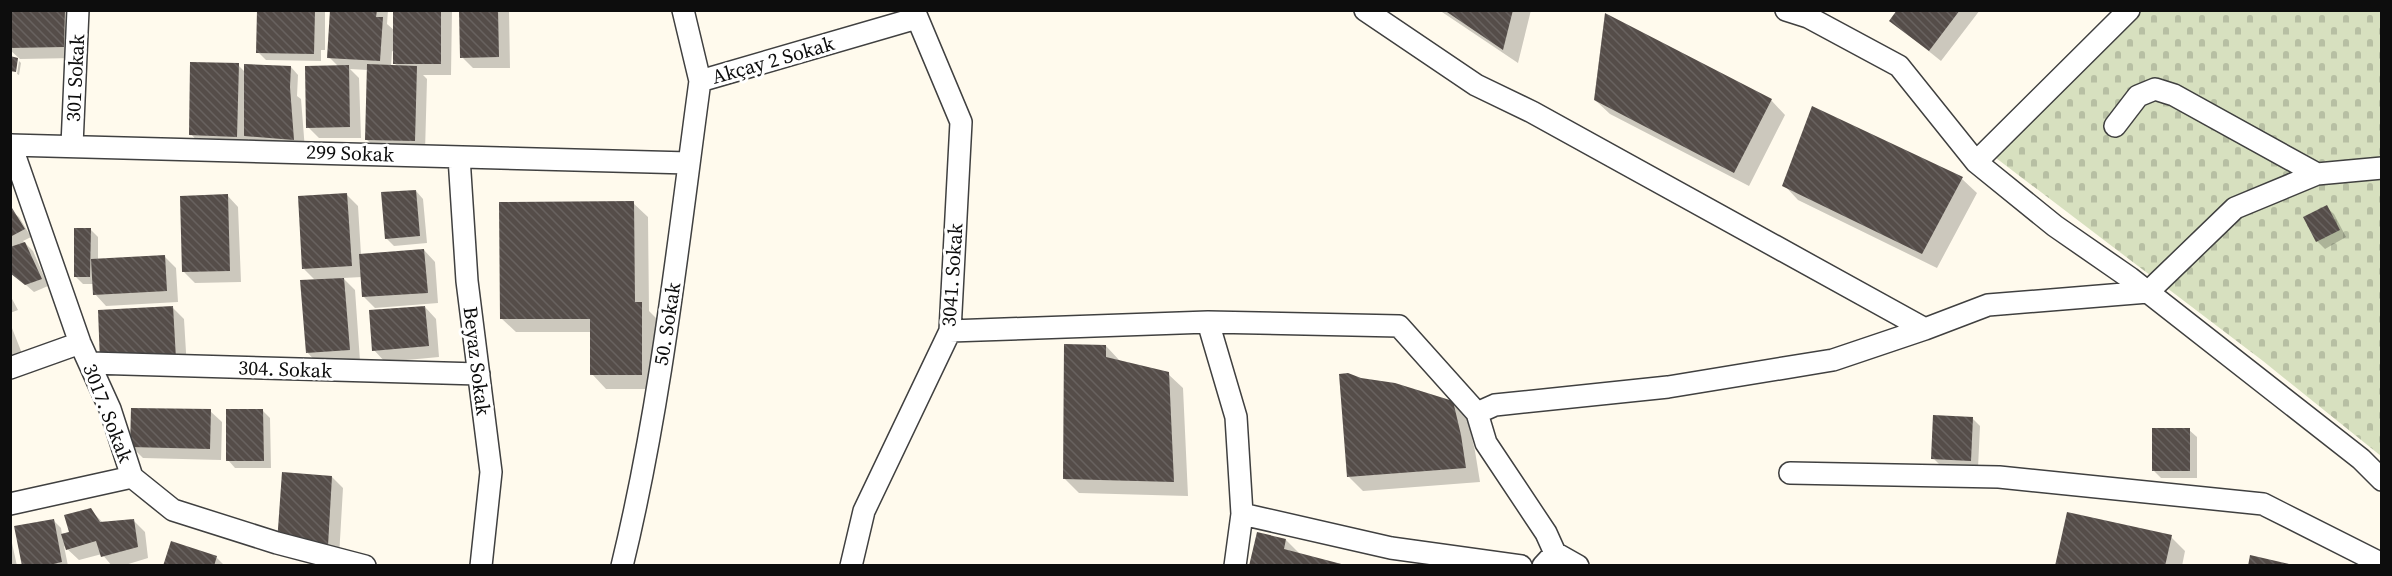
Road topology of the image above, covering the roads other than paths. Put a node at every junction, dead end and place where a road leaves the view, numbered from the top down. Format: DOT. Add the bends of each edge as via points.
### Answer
graph roads {
  1 [pos="78,10"];
  2 [pos="683,10"];
  3 [pos="1365,10"];
  4 [pos="1786,10"];
  5 [pos="2129,10"];
  6 [pos="915,14"];
  7 [pos="700,81"];
  8 [pos="2115,126"];
  9 [pos="11,145"];
  10 [pos="72,145"];
  11 [pos="459,157"];
  12 [pos="1976,162"];
  13 [pos="689,164"];
  14 [pos="2382,168"];
  15 [pos="2317,174"];
  16 [pos="18,189"];
  17 [pos="2148,292"];
  18 [pos="1208,322"];
  19 [pos="1925,329"];
  20 [pos="950,332"];
  21 [pos="80,343"];
  22 [pos="90,363"];
  23 [pos="10,368"];
  24 [pos="479,374"];
  25 [pos="1476,414"];
  26 [pos="1790,473"];
  27 [pos="132,477"];
  28 [pos="2382,480"];
  29 [pos="10,504"];
  30 [pos="1242,514"];
  31 [pos="1549,559"];
  32 [pos="2382,564"];
  33 [pos="365,566"];
  34 [pos="481,566"];
  35 [pos="622,566"];
  36 [pos="851,566"];
  37 [pos="1235,566"];
  38 [pos="1521,566"];
  39 [pos="1578,566"];
  1 -- 10 [label="street, 301 Sokak"];
  2 -- 7 [label="street, Akçay 2 Sokak"];
  3 -- 19 [label="street" via="1476,85 1532,112"];
  4 -- 12 [label="street" via="1808,17 1899,66"];
  5 -- 12 [label="street"];
  6 -- 7 [label="street, Akçay 2 Sokak"];
  6 -- 20 [label="street, 3041. Sokak" via="962,122"];
  7 -- 13 [label="street, 50. Sokak"];
  8 -- 15 [label="street" via="2138,96 2155,88"];
  9 -- 10 [label="street, 299 Sokak"];
  9 -- 16 [label="street, 3017. Sokak"];
  10 -- 11 [label="street, 299 Sokak"];
  11 -- 13 [label="street, 299 Sokak"];
  11 -- 24 [label="street, Beyaz Sokak" via="467,281"];
  12 -- 17 [label="street" via="2055,226"];
  13 -- 35 [label="street, 50. Sokak" via="669,317 638,502"];
  14 -- 15 [label="street"];
  15 -- 17 [label="street" via="2235,208"];
  16 -- 21 [label="street, 3017. Sokak"];
  17 -- 19 [label="street" via="1988,305"];
  17 -- 28 [label="street" via="2361,459"];
  18 -- 20 [label="street"];
  18 -- 25 [label="street" via="1399,326"];
  18 -- 30 [label="street" via="1236,417"];
  19 -- 25 [label="street" via="1833,360 1668,387 1496,405"];
  20 -- 36 [label="street, 3041. Sokak" via="864,511"];
  21 -- 22 [label="street, 3017. Sokak"];
  21 -- 23 [label="street"];
  22 -- 24 [label="street, 304. Sokak"];
  22 -- 27 [label="street, 3017. Sokak"];
  24 -- 34 [label="street, Beyaz Sokak" via="491,472"];
  25 -- 31 [label="street" via="1486,443 1546,533"];
  26 -- 32 [label="street" via="1999,477 2263,504"];
  27 -- 29 [label="street"];
  27 -- 33 [label="street, 3017. Sokak" via="173,510"];
  30 -- 37 [label="street"];
  30 -- 38 [label="street" via="1390,548"];
  31 -- 39 [label="street"];
}
